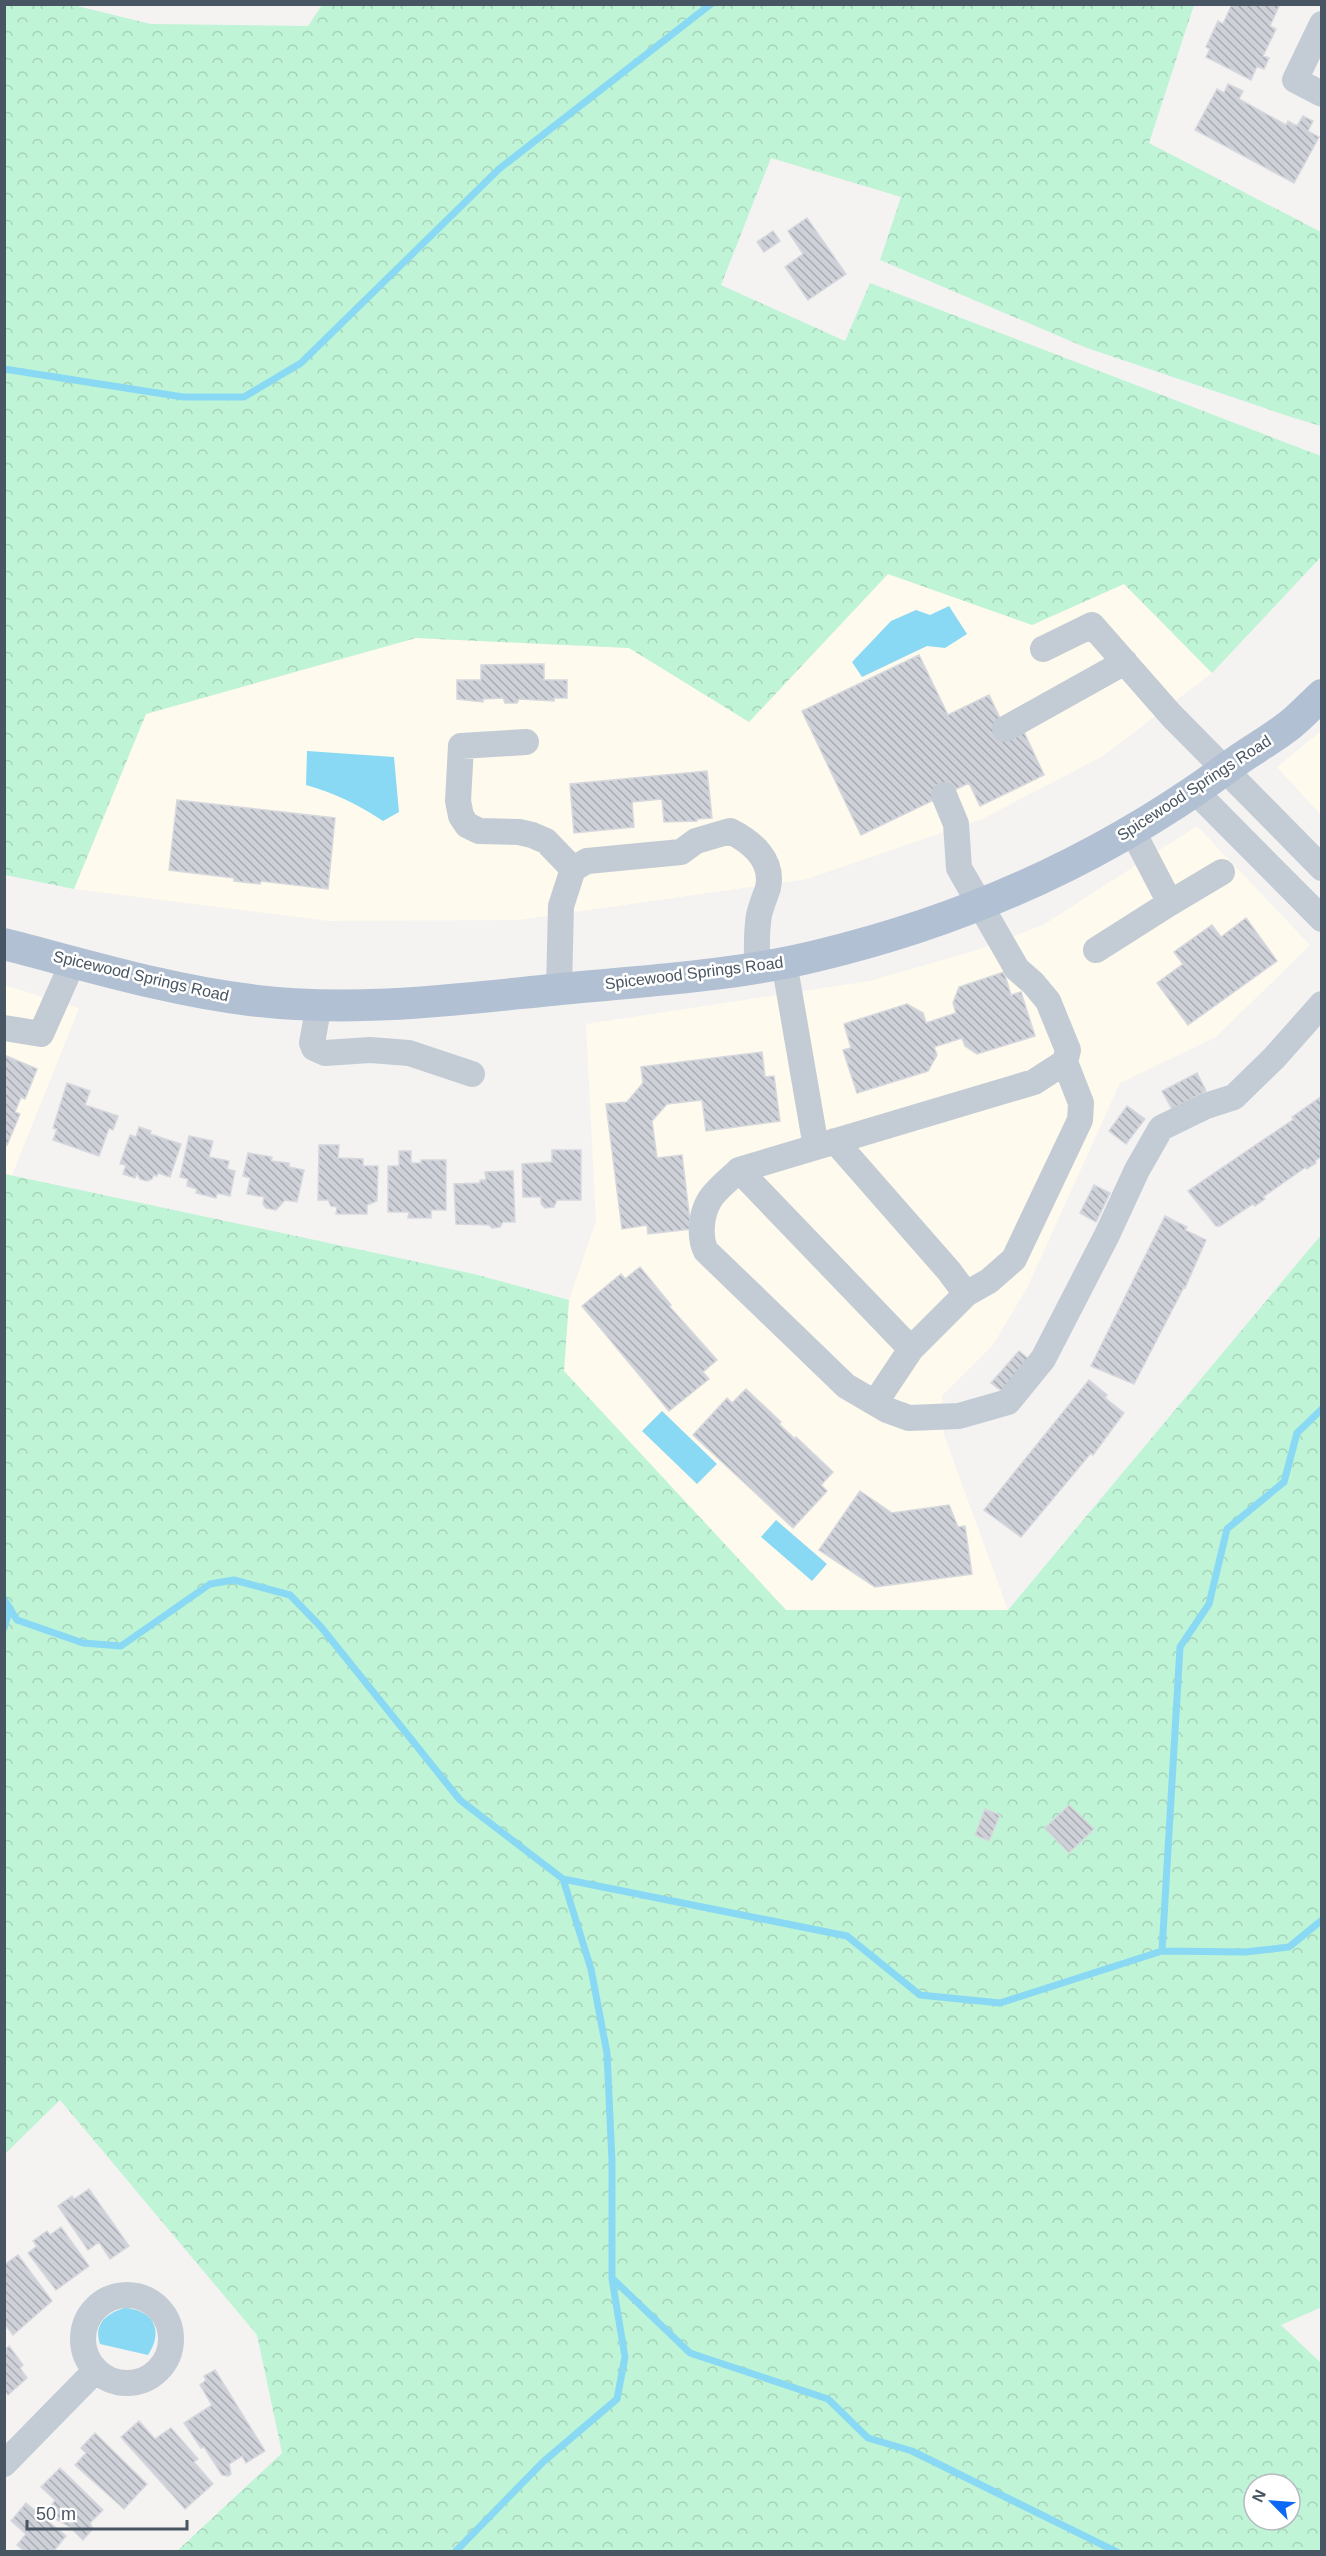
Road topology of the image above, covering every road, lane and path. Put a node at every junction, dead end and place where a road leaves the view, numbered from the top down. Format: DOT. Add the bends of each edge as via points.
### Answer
graph roads {
  1 [pos="1322,24"];
  2 [pos="1322,94"];
  3 [pos="1043,649"];
  4 [pos="1125,662"];
  5 [pos="1322,695"];
  6 [pos="1005,729"];
  7 [pos="525,742"];
  8 [pos="1224,770"];
  9 [pos="1194,790"];
  10 [pos="944,795"];
  11 [pos="1132,830"];
  12 [pos="1322,868"];
  13 [pos="573,869"];
  14 [pos="1222,872"];
  15 [pos="1170,903"];
  16 [pos="980,906"];
  17 [pos="1322,919"];
  18 [pos="4,944"];
  19 [pos="1096,950"];
  20 [pos="73,962"];
  21 [pos="771,964"];
  22 [pos="559,989"];
  23 [pos="319,1004"];
  24 [pos="1322,1004"];
  25 [pos="4,1028"];
  26 [pos="1065,1062"];
  27 [pos="472,1074"];
  28 [pos="825,1144"];
  29 [pos="739,1170"];
  30 [pos="966,1294"];
  31 [pos="911,1349"];
  32 [pos="875,1403"];
  33 [pos="96,2370"];
  34 [pos="4,2464"];
  1 -- 2 [label="street" via="1295,80"];
  3 -- 4 [label="street" via="1092,625"];
  4 -- 6 [label="street"];
  4 -- 8 [label="street"];
  5 -- 8 [label="main road, Spicewood Springs Road" via="1291,724"];
  7 -- 13 [label="street" via="461,746 461,816 467,825 479,831 519,832 546,841"];
  8 -- 9 [label="main road, Spicewood Springs Road"];
  8 -- 12 [label="street"];
  9 -- 11 [label="main road, Spicewood Springs Road"];
  9 -- 17 [label="street"];
  10 -- 16 [label="street" via="956,824 959,868"];
  11 -- 15 [label="street"];
  11 -- 16 [label="main road, Spicewood Springs Road"];
  13 -- 21 [label="street" via="587,861 681,852 696,840 730,831 747,839 759,850 768,869 768,885 759,914"];
  13 -- 22 [label="street" via="561,906"];
  14 -- 15 [label="street"];
  15 -- 19 [label="street"];
  16 -- 21 [label="main road, Spicewood Springs Road" via="897,935"];
  16 -- 26 [label="street" via="1017,969 1048,1001 1068,1050"];
  18 -- 20 [label="main road, Spicewood Springs Road"];
  20 -- 23 [label="main road, Spicewood Springs Road" via="182,989 252,1001"];
  20 -- 25 [label="street" via="41,1034"];
  21 -- 22 [label="main road, Spicewood Springs Road"];
  21 -- 28 [label="street"];
  22 -- 23 [label="main road, Spicewood Springs Road" via="387,1005"];
  23 -- 27 [label="street" via="314,1048 325,1053 409,1053"];
  24 -- 32 [label="street" via="1234,1097 1161,1128 1043,1359 1008,1402 959,1416 909,1418"];
  26 -- 28 [label="street" via="1034,1082"];
  26 -- 30 [label="street" via="1081,1103 1080,1120 1014,1258 989,1281"];
  28 -- 29 [label="street"];
  28 -- 30 [label="street" via="949,1271"];
  29 -- 31 [label="street"];
  29 -- 32 [label="street" via="709,1200 701,1230 706,1251 846,1386"];
  30 -- 31 [label="street"];
  31 -- 32 [label="street"];
  33 -- 34 [label="street"];
}
